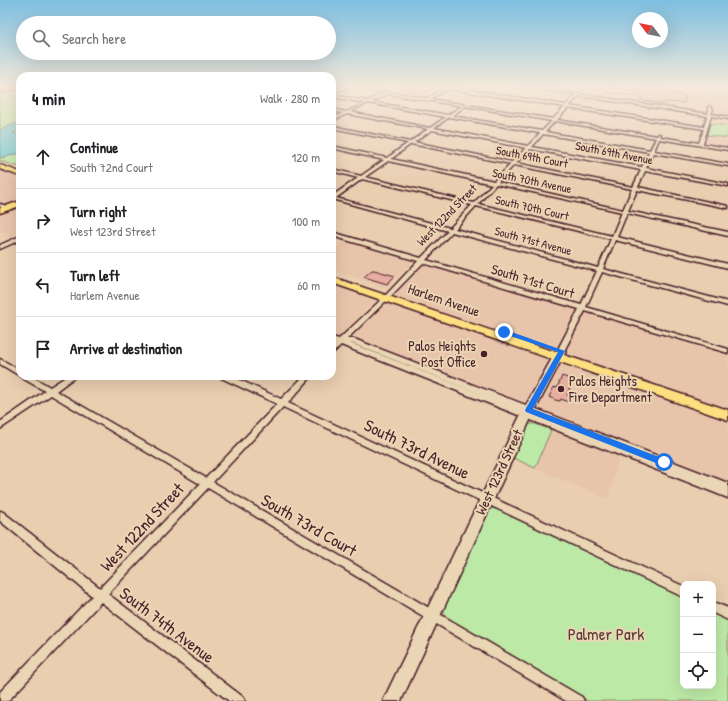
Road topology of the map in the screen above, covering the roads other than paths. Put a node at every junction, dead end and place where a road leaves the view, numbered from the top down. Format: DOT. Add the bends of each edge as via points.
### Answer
graph roads {
  1 [pos="555,119"];
  2 [pos="383,120"];
  3 [pos="445,120"];
  4 [pos="470,120"];
  5 [pos="559,120"];
  6 [pos="653,120"];
  7 [pos="707,120"];
  8 [pos="336,128"];
  9 [pos="704,128"];
  10 [pos="432,129"];
  11 [pos="543,133"];
  12 [pos="659,136"];
  13 [pos="411,143"];
  14 [pos="701,143"];
  15 [pos="530,147"];
  16 [pos="728,147"];
  17 [pos="336,148"];
  18 [pos="652,152"];
  19 [pos="388,159"];
  20 [pos="0,164"];
  21 [pos="514,164"];
  22 [pos="728,165"];
  23 [pos="0,167"];
  24 [pos="16,169"];
  25 [pos="644,169"];
  26 [pos="336,171"];
  27 [pos="16,173"];
  28 [pos="362,177"];
  29 [pos="496,183"];
  30 [pos="728,185"];
  31 [pos="635,188"];
  32 [pos="336,195"];
  33 [pos="336,199"];
  34 [pos="0,205"];
  35 [pos="16,205"];
  36 [pos="476,205"];
  37 [pos="9,208"];
  38 [pos="728,208"];
  39 [pos="0,211"];
  40 [pos="625,211"];
  41 [pos="452,230"];
  42 [pos="728,234"];
  43 [pos="336,235"];
  44 [pos="613,238"];
  45 [pos="16,240"];
  46 [pos="0,247"];
  47 [pos="422,260"];
  48 [pos="728,266"];
  49 [pos="601,270"];
  50 [pos="336,276"];
  51 [pos="336,281"];
  52 [pos="388,296"];
  53 [pos="728,304"];
  54 [pos="584,309"];
  55 [pos="336,341"];
  56 [pos="728,351"];
  57 [pos="560,353"];
  58 [pos="0,361"];
  59 [pos="16,371"];
  60 [pos="32,380"];
  61 [pos="66,380"];
  62 [pos="233,380"];
  63 [pos="304,380"];
  64 [pos="50,391"];
  65 [pos="282,403"];
  66 [pos="728,406"];
  67 [pos="527,413"];
  68 [pos="728,415"];
  69 [pos="0,426"];
  70 [pos="600,441"];
  71 [pos="206,483"];
  72 [pos="728,487"];
  73 [pos="728,494"];
  74 [pos="485,500"];
  75 [pos="0,515"];
  76 [pos="680,591"];
  77 [pos="100,595"];
  78 [pos="716,608"];
  79 [pos="728,614"];
  80 [pos="432,616"];
  81 [pos="0,701"];
  82 [pos="238,701"];
  83 [pos="392,701"];
  84 [pos="578,701"];
  1 -- 11 [label="street, West 122nd Street"];
  2 -- 10 [label="street, South 69th Avenue"];
  3 -- 10 [label="street"];
  4 -- 11 [label="street"];
  5 -- 12 [label="street"];
  6 -- 9 [label="street"];
  7 -- 9 [label="street"];
  8 -- 13 [label="street, South 69th Court"];
  9 -- 14 [label="street"];
  10 -- 13 [label="street"];
  10 -- 15 [label="street, South 69th Avenue"];
  11 -- 15 [label="street, West 122nd Street"];
  11 -- 18 [label="street"];
  12 -- 14 [label="street"];
  12 -- 18 [label="street, West 123rd Street"];
  13 -- 19 [label="street"];
  13 -- 21 [label="street, South 69th Court"];
  14 -- 16 [label="street"];
  15 -- 21 [label="street, West 122nd Street"];
  15 -- 25 [label="street, South 69th Avenue"];
  17 -- 19 [label="street, South 70th Avenue"];
  18 -- 22 [label="street"];
  18 -- 25 [label="street, West 123rd Street"];
  19 -- 28 [label="street"];
  19 -- 29 [label="street, South 70th Avenue"];
  20 -- 24 [label="main road"];
  21 -- 29 [label="street, West 122nd Street"];
  21 -- 31 [label="street, South 69th Court"];
  23 -- 27 [label="main road"];
  25 -- 30 [label="street, South 69th Avenue"];
  25 -- 31 [label="street, West 123rd Street"];
  26 -- 28 [label="street, South 70th Court"];
  28 -- 32 [label="street"];
  28 -- 36 [label="street, South 70th Court"];
  29 -- 36 [label="street, West 122nd Street"];
  29 -- 40 [label="street, South 70th Avenue"];
  31 -- 38 [label="street, South 69th Court"];
  31 -- 40 [label="street, West 123rd Street"];
  33 -- 41 [label="street, South 71st Avenue"];
  34 -- 37 [label="street"];
  35 -- 37 [label="main road"];
  36 -- 41 [label="street, West 122nd Street"];
  36 -- 44 [label="street, South 70th Court"];
  37 -- 39 [label="main road"];
  40 -- 42 [label="street, South 70th Avenue"];
  40 -- 44 [label="street, West 123rd Street"];
  41 -- 47 [label="street, West 122nd Street"];
  41 -- 49 [label="street, South 71st Avenue"];
  43 -- 47 [label="street, South 71st Court"];
  44 -- 48 [label="street, South 70th Court"];
  44 -- 49 [label="street, West 123rd Street"];
  45 -- 46 [label="street"];
  47 -- 52 [label="street, West 122nd Street"];
  47 -- 54 [label="street, South 71st Court"];
  49 -- 53 [label="street, South 71st Avenue"];
  49 -- 54 [label="street, West 123rd Street"];
  50 -- 52 [label="main road, Harlem Avenue"];
  51 -- 52 [label="main road, Harlem Avenue"];
  52 -- 55 [label="street, West 122nd Street"];
  52 -- 57 [label="main road, Harlem Avenue"];
  54 -- 56 [label="street, South 71st Court"];
  54 -- 57 [label="street, West 123rd Street"];
  55 -- 67 [label="street"];
  57 -- 66 [label="main road, Harlem Avenue"];
  57 -- 67 [label="street, West 123rd Street"];
  57 -- 68 [label="main road, Harlem Avenue"];
  58 -- 59 [label="street"];
  60 -- 64 [label="street, South 73rd Court"];
  61 -- 64 [label="street"];
  62 -- 65 [label="street, South 73rd Avenue"];
  63 -- 65 [label="street, West 122nd Street"];
  64 -- 69 [label="street"];
  64 -- 71 [label="street, South 73rd Court"];
  65 -- 71 [label="street, West 122nd Street"];
  65 -- 74 [label="street, South 73rd Avenue"];
  67 -- 70 [label="street"];
  67 -- 74 [label="street, West 123rd Street"];
  70 -- 72 [label="street"];
  70 -- 73 [label="street"];
  71 -- 77 [label="street, West 122nd Street"];
  71 -- 80 [label="street, South 73rd Court"];
  74 -- 76 [label="street, South 73rd Avenue"];
  74 -- 80 [label="street, West 123rd Street"];
  75 -- 77 [label="street, South 74th Avenue"];
  77 -- 81 [label="street, West 122nd Street"];
  77 -- 82 [label="street, South 74th Avenue"];
  78 -- 79 [label="street"];
  80 -- 83 [label="street, West 123rd Street"];
  80 -- 84 [label="street, South 73rd Court"];
}
